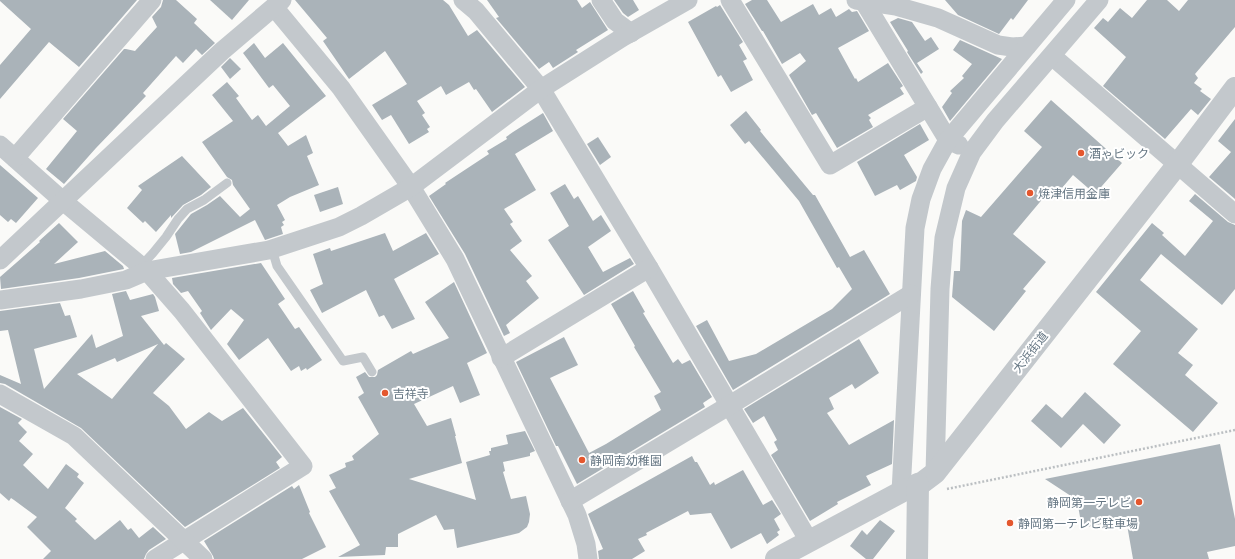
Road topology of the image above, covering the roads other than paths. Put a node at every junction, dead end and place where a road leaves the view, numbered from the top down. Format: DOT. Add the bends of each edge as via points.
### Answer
graph roads {
  1 [pos="152,0"];
  2 [pos="463,0"];
  3 [pos="601,0"];
  4 [pos="688,0"];
  5 [pos="730,0"];
  6 [pos="1066,0"];
  7 [pos="1099,0"];
  8 [pos="860,1"];
  9 [pos="278,3"];
  10 [pos="631,33"];
  11 [pos="1027,46"];
  12 [pos="1052,56"];
  13 [pos="1235,88"];
  14 [pos="541,89"];
  15 [pos="928,107"];
  16 [pos="948,140"];
  17 [pos="0,145"];
  18 [pos="972,152"];
  19 [pos="15,158"];
  20 [pos="1177,165"];
  21 [pos="227,183"];
  22 [pos="411,187"];
  23 [pos="63,200"];
  24 [pos="1235,214"];
  25 [pos="272,249"];
  26 [pos="0,260"];
  27 [pos="144,268"];
  28 [pos="650,268"];
  29 [pos="911,294"];
  30 [pos="0,300"];
  31 [pos="501,358"];
  32 [pos="372,372"];
  33 [pos="0,394"];
  34 [pos="730,405"];
  35 [pos="924,485"];
  36 [pos="570,501"];
  37 [pos="184,541"];
  38 [pos="809,541"];
  39 [pos="921,555"];
  40 [pos="155,559"];
  41 [pos="203,559"];
  42 [pos="588,559"];
  43 [pos="776,559"];
  1 -- 19 [label="street"];
  2 -- 14 [label="street" via="476,11"];
  3 -- 10 [label="street" via="615,21"];
  4 -- 10 [label="street"];
  5 -- 15 [label="street" via="830,165"];
  6 -- 11 [label="street"];
  7 -- 12 [label="street"];
  8 -- 11 [label="street" via="896,6 938,18 998,45"];
  8 -- 15 [label="street"];
  9 -- 22 [label="street"];
  9 -- 23 [label="street" via="222,50"];
  10 -- 14 [label="street"];
  11 -- 16 [label="street"];
  12 -- 18 [label="street" via="995,121"];
  12 -- 20 [label="street"];
  13 -- 20 [label="street, 大浜街道"];
  14 -- 22 [label="street"];
  14 -- 28 [label="street"];
  15 -- 16 [label="street"];
  16 -- 18 [label="street"];
  16 -- 29 [label="street" via="932,169 921,199 915,228"];
  17 -- 19 [label="street"];
  18 -- 35 [label="street" via="956,188 944,238"];
  19 -- 23 [label="street"];
  20 -- 24 [label="street"];
  20 -- 35 [label="street, 大浜街道"];
  21 -- 27 [label="lane" via="187,209"];
  22 -- 25 [label="street" via="339,227"];
  22 -- 31 [label="street" via="455,259"];
  23 -- 26 [label="street"];
  23 -- 27 [label="street"];
  25 -- 27 [label="street"];
  25 -- 32 [label="lane" via="277,266 343,361 363,357"];
  27 -- 30 [label="street" via="126,280"];
  27 -- 37 [label="street" via="182,311 303,466"];
  28 -- 31 [label="street"];
  28 -- 34 [label="street"];
  29 -- 34 [label="street"];
  29 -- 35 [label="street"];
  31 -- 36 [label="street"];
  33 -- 37 [label="street" via="74,436"];
  34 -- 36 [label="street"];
  34 -- 38 [label="street"];
  35 -- 38 [label="street, 大浜街道"];
  35 -- 39 [label="street"];
  36 -- 42 [label="street" via="577,515"];
  37 -- 40 [label="street"];
  37 -- 41 [label="street"];
  38 -- 43 [label="street, 大浜街道"];
}
